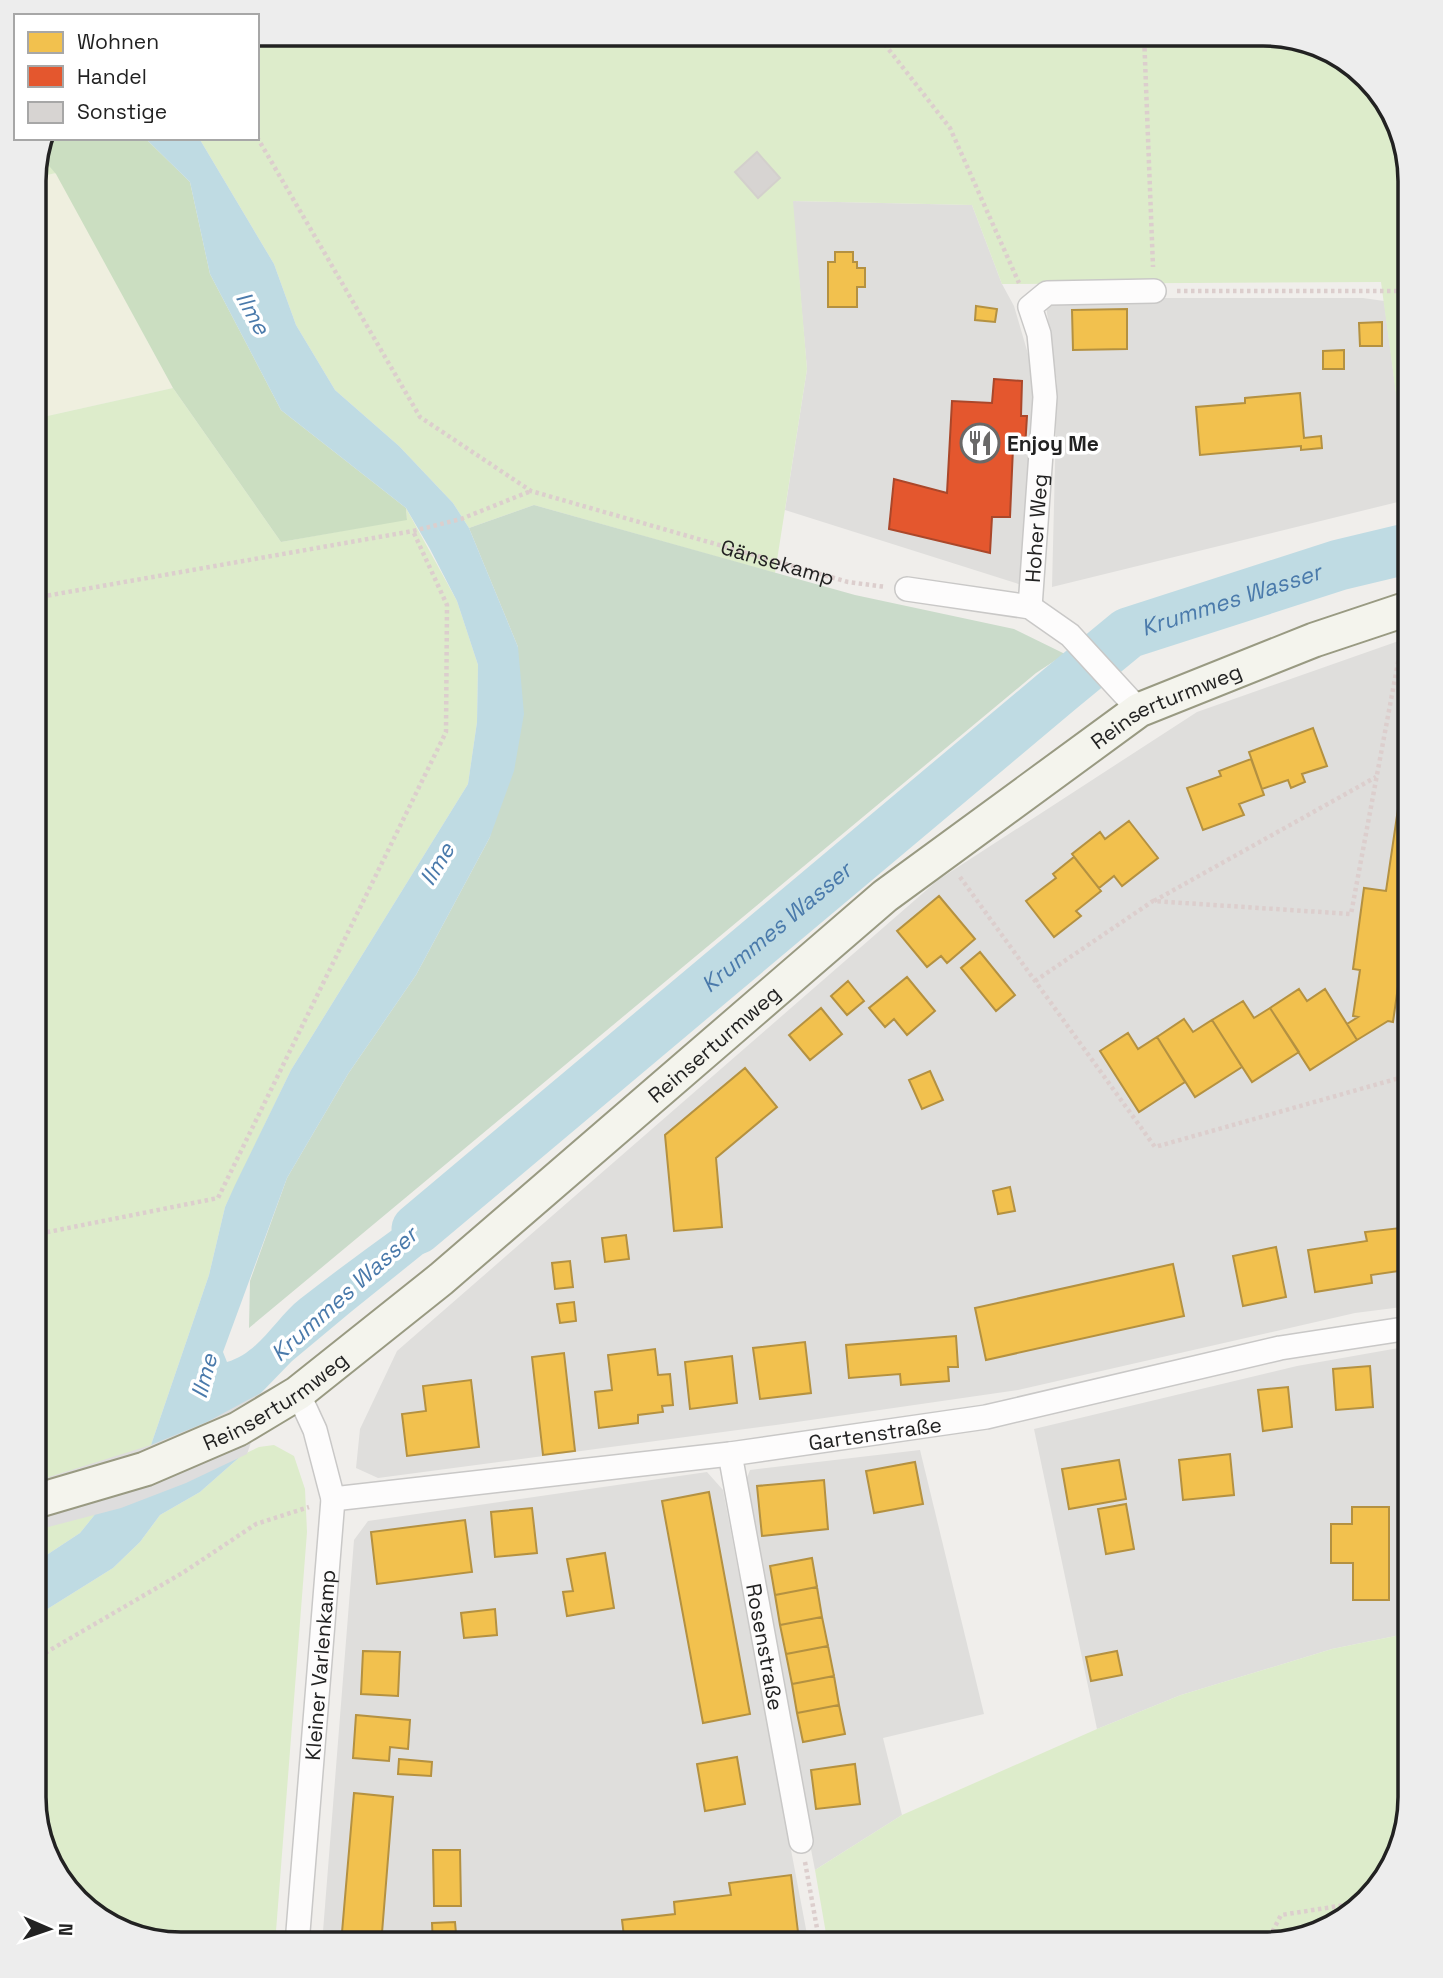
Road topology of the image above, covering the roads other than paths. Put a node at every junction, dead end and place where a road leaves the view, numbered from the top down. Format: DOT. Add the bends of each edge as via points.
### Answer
graph roads {
  1 [pos="1154,291"];
  2 [pos="906,589"];
  3 [pos="1030,607"];
  4 [pos="1398,613"];
  5 [pos="1139,710"];
  6 [pos="1398,1330"];
  7 [pos="298,1393"];
  8 [pos="730,1454"];
  9 [pos="46,1498"];
  10 [pos="333,1499"];
  11 [pos="801,1840"];
  12 [pos="298,1932"];
  1 -- 3 [label="street, Hoher Weg" via="1047,293 1030,307 1039,334 1045,397"];
  2 -- 3 [label="street"];
  3 -- 5 [label="street, Hoher Weg" via="1070,635"];
  4 -- 5 [label="main road, Reinserturmweg" via="1314,640"];
  5 -- 7 [label="main road, Reinserturmweg" via="885,896 441,1279"];
  6 -- 8 [label="street, Gartenstraße" via="1280,1348 986,1417"];
  7 -- 9 [label="main road, Reinserturmweg" via="238,1429 145,1469"];
  7 -- 10 [label="street, Kleiner Varlenkamp" via="315,1430"];
  8 -- 10 [label="street, Gartenstraße"];
  8 -- 11 [label="street, Rosenstraße"];
  10 -- 12 [label="street, Kleiner Varlenkamp"];
}
